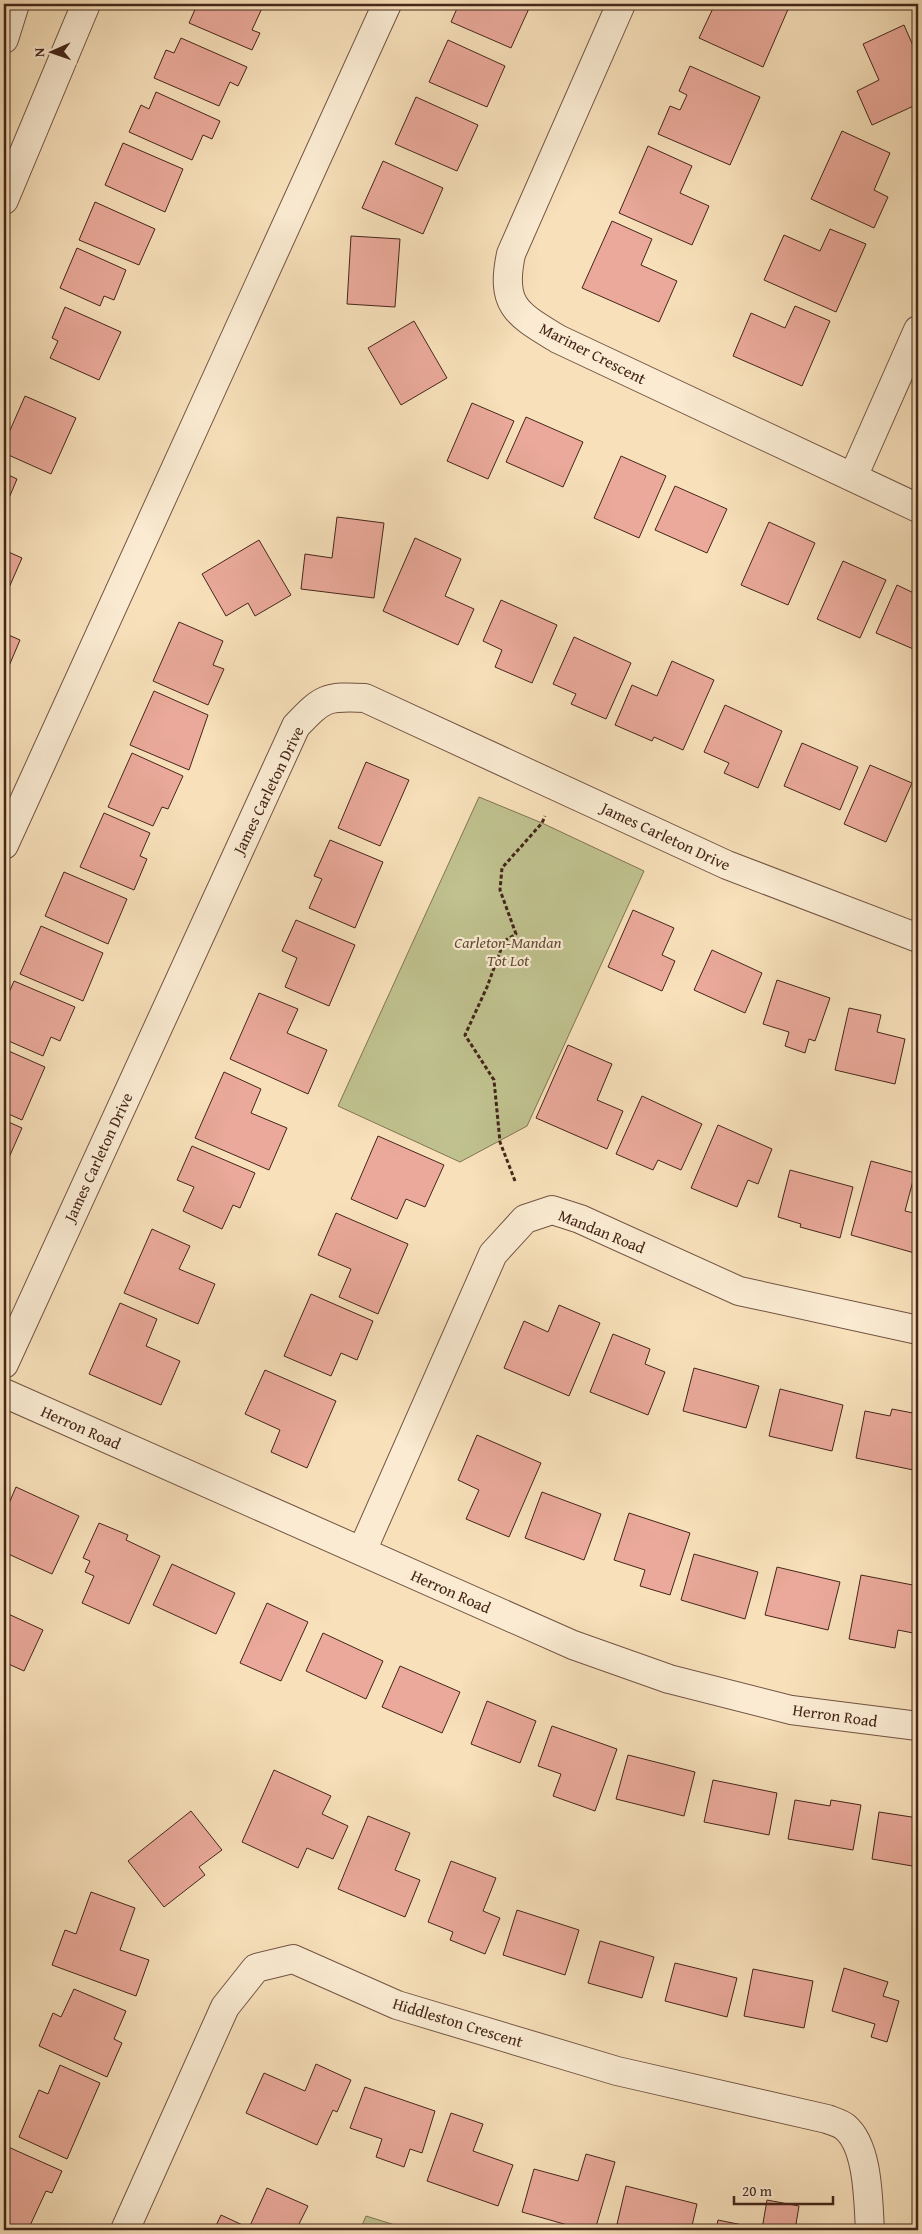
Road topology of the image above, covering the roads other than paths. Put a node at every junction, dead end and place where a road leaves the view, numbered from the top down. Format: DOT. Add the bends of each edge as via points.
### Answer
graph roads {
  1 [pos="15,4"];
  2 [pos="86,4"];
  3 [pos="387,4"];
  4 [pos="621,4"];
  5 [pos="4,39"];
  6 [pos="4,200"];
  7 [pos="918,330"];
  8 [pos="853,477"];
  9 [pos="918,508"];
  10 [pos="4,845"];
  11 [pos="918,938"];
  12 [pos="918,1330"];
  13 [pos="4,1364"];
  14 [pos="4,1393"];
  15 [pos="362,1551"];
  16 [pos="918,1726"];
  17 [pos="125,2230"];
  18 [pos="870,2230"];
  1 -- 5 [label="street"];
  2 -- 6 [label="street"];
  3 -- 10 [label="street"];
  4 -- 8 [label="street, Mariner Crescent" via="511,254 505,279 511,300 522,316 558,339"];
  7 -- 8 [label="street"];
  8 -- 9 [label="street, Mariner Crescent"];
  11 -- 13 [label="street, James Carleton Drive" via="727,865 365,698 342,697 320,702 296,726"];
  12 -- 15 [label="street, Mandan Road" via="740,1291 580,1219 552,1210 525,1219 493,1254"];
  14 -- 15 [label="street, Herron Road"];
  15 -- 16 [label="street, Herron Road" via="573,1645 669,1679 791,1710"];
  17 -- 18 [label="street, Hiddleston Crescent" via="225,2007 256,1968 294,1959 397,2005 617,2071 827,2119 844,2127 854,2138 864,2166"];
}
